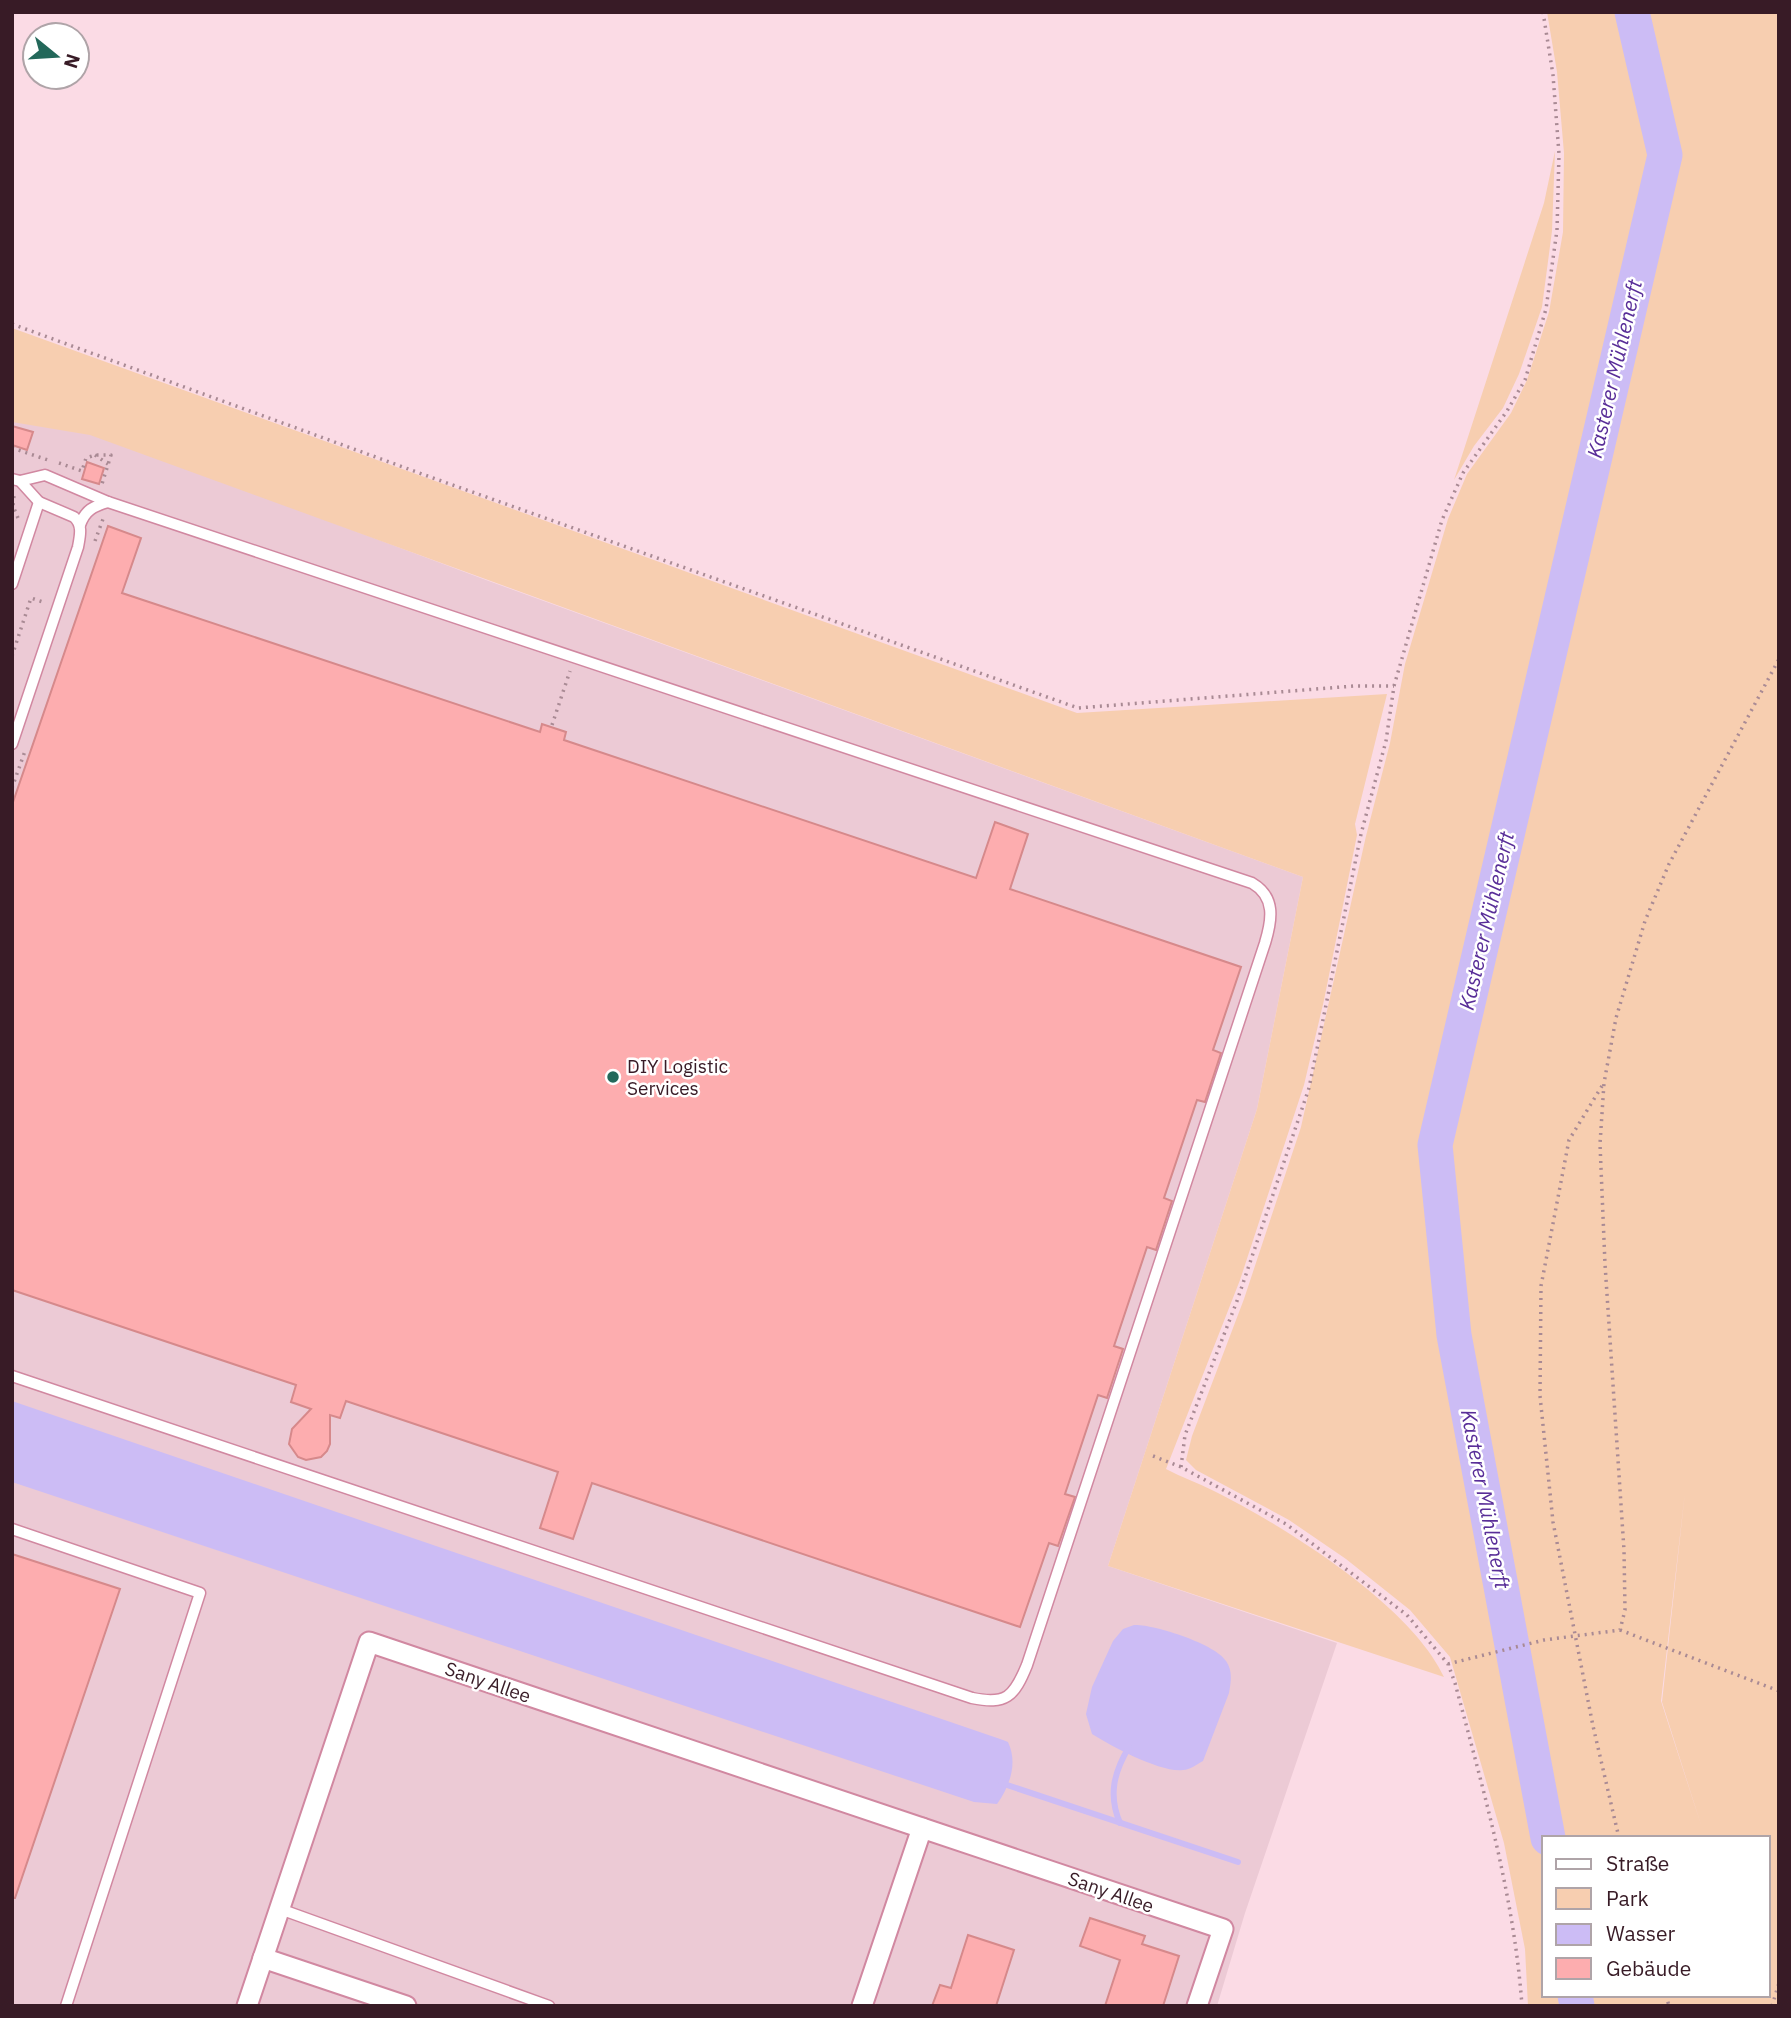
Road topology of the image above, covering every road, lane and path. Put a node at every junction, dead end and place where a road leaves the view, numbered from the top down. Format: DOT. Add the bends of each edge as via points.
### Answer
graph roads {
  1 [pos="1543,12"];
  2 [pos="12,324"];
  3 [pos="12,448"];
  4 [pos="95,455"];
  5 [pos="108,464"];
  6 [pos="78,470"];
  7 [pos="16,480"];
  8 [pos="39,502"];
  9 [pos="108,502"];
  10 [pos="80,525"];
  11 [pos="12,584"];
  12 [pos="58,607"];
  13 [pos="12,656"];
  14 [pos="575,656"];
  15 [pos="1779,659"];
  16 [pos="1394,686"];
  17 [pos="552,725"];
  18 [pos="12,744"];
  19 [pos="1604,1083"];
  20 [pos="12,1376"];
  21 [pos="1153,1456"];
  22 [pos="1181,1467"];
  23 [pos="12,1529"];
  24 [pos="1620,1630"];
  25 [pos="1577,1635"];
  26 [pos="1447,1664"];
  27 [pos="1779,1691"];
  28 [pos="922,1828"];
  29 [pos="1619,1836"];
  30 [pos="280,1909"];
  31 [pos="263,1958"];
  32 [pos="1779,1983"];
  33 [pos="66,2006"];
  34 [pos="247,2006"];
  35 [pos="406,2006"];
  36 [pos="549,2006"];
  37 [pos="862,2006"];
  38 [pos="1197,2006"];
  39 [pos="1522,2006"];
  40 [pos="1772,2006"];
  1 -- 16 [label="path" via="1559,154 1557,230 1546,309 1525,380 1462,472 1443,520"];
  2 -- 16 [label="path" via="1078,708"];
  3 -- 6 [label="path"];
  4 -- 5 [label="path"];
  7 -- 8 [label="lane"];
  7 -- 9 [label="lane" via="45,475"];
  8 -- 10 [label="lane" via="69,514"];
  8 -- 11 [label="lane"];
  9 -- 10 [label="lane" via="93,507"];
  9 -- 14 [label="lane"];
  10 -- 12 [label="lane" via="78,547"];
  12 -- 13 [label="path" via="32,598"];
  12 -- 18 [label="lane"];
  14 -- 17 [label="path"];
  14 -- 20 [label="lane" via="1252,883 1266,895 1272,919 1265,943 1019,1685 1000,1700 972,1698"];
  15 -- 19 [label="path" via="1712,780 1645,921 1616,1018"];
  16 -- 22 [label="path" via="1386,741 1361,834 1309,1088 1237,1301 1185,1435"];
  19 -- 24 [label="path" via="1600,1144 1605,1264 1625,1550 1625,1610"];
  19 -- 25 [label="path" via="1569,1140 1541,1286 1540,1396 1552,1522"];
  21 -- 22 [label="path"];
  22 -- 26 [label="path" via="1286,1524 1408,1615"];
  23 -- 33 [label="lane" via="200,1593"];
  24 -- 25 [label="path"];
  24 -- 27 [label="path"];
  25 -- 26 [label="path"];
  25 -- 29 [label="path"];
  26 -- 39 [label="path" via="1498,1845 1518,1950"];
  28 -- 30 [label="street, Sany Allee" via="369,1642"];
  28 -- 37 [label="street"];
  28 -- 38 [label="street, Sany Allee" via="1223,1929"];
  30 -- 31 [label="street, Sany Allee"];
  30 -- 36 [label="lane"];
  31 -- 34 [label="street, Sany Allee"];
  31 -- 35 [label="street"];
  32 -- 40 [label="path"];
}
